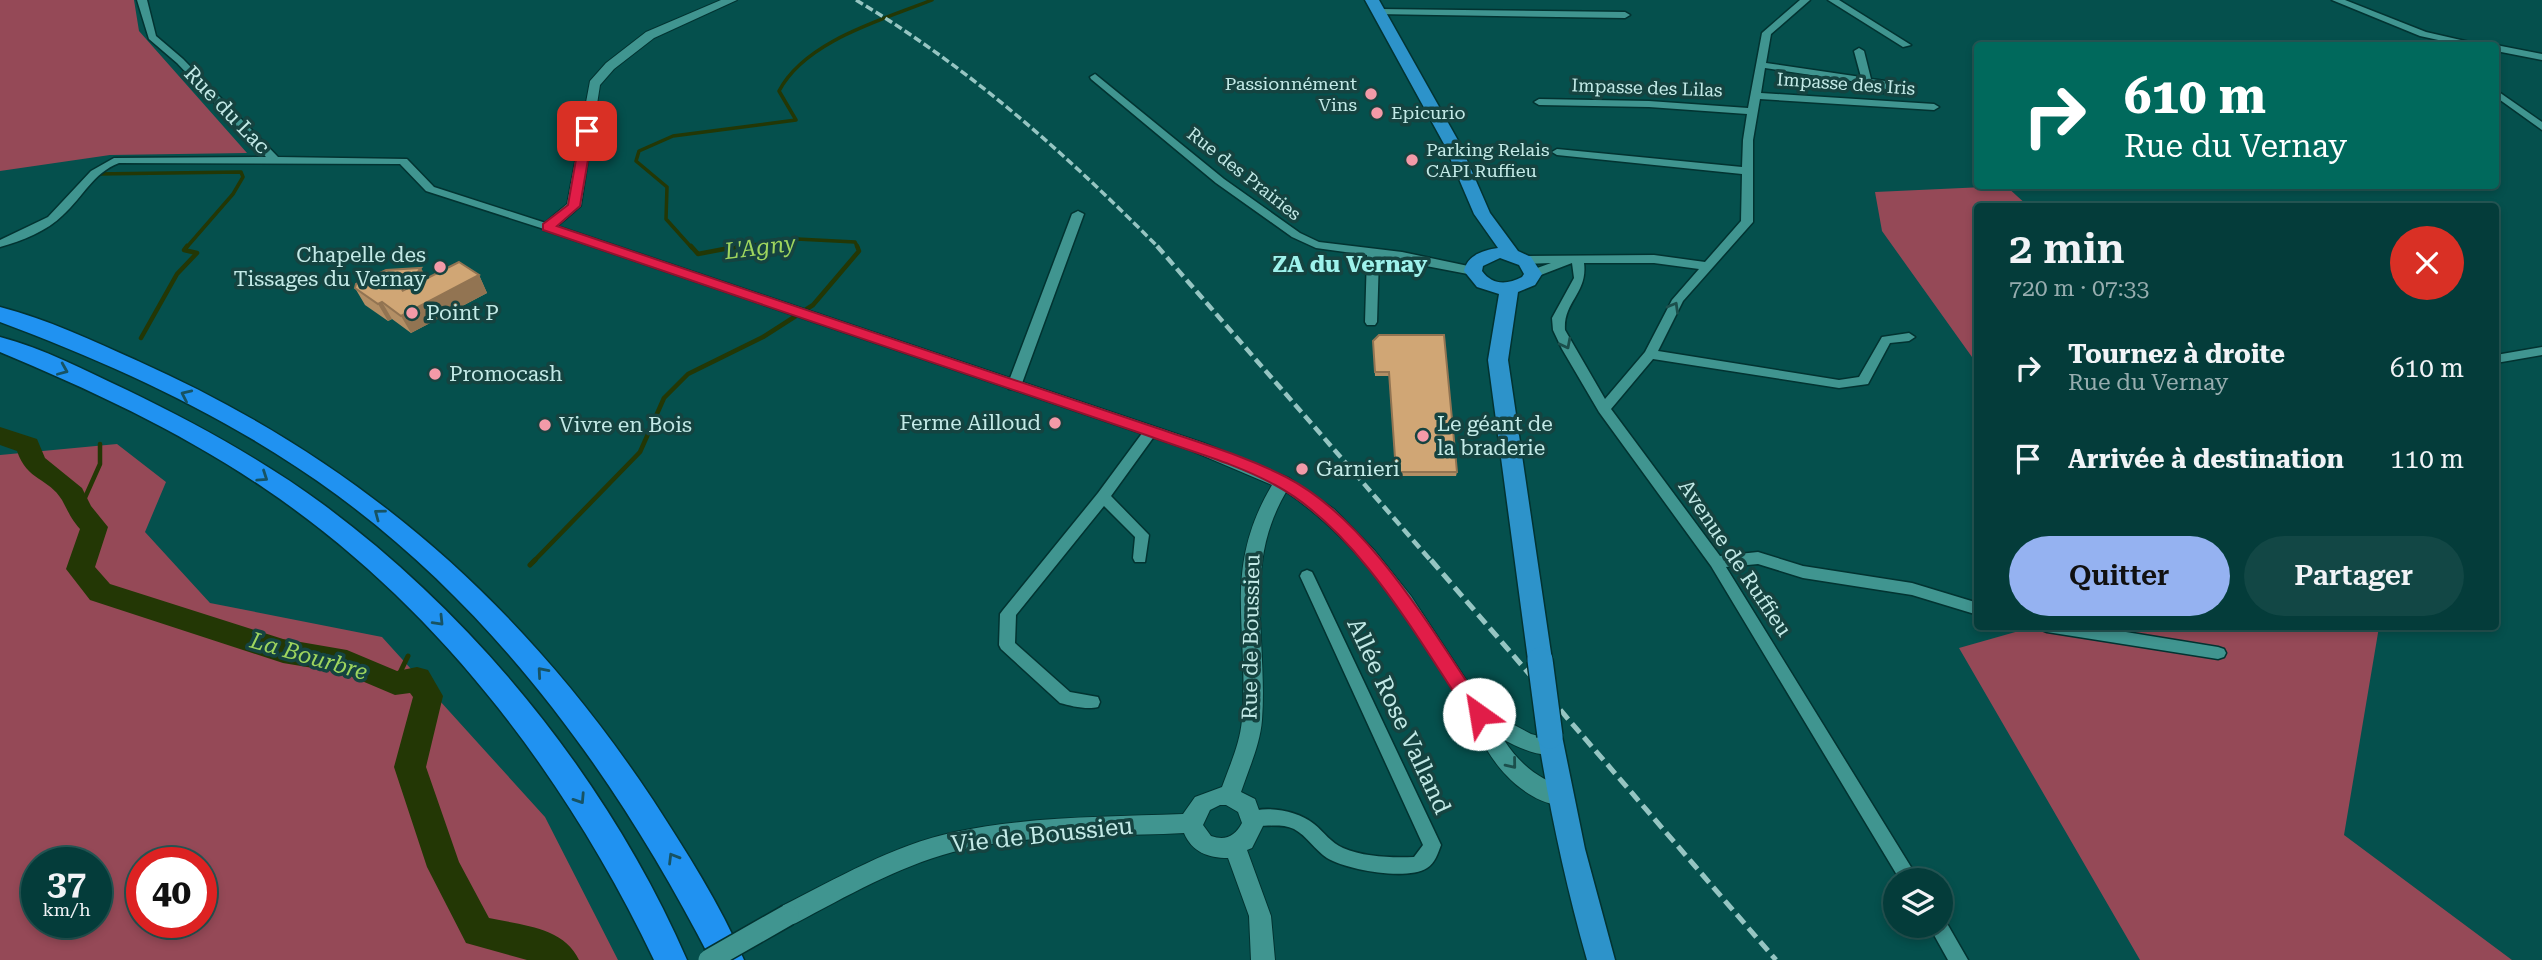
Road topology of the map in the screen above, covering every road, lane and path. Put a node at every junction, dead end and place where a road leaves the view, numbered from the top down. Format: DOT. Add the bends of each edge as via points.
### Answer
graph roads {
  1 [pos="142,0"];
  2 [pos="731,0"];
  3 [pos="1805,0"];
  4 [pos="1832,0"];
  5 [pos="2337,0"];
  6 [pos="1376,6"];
  7 [pos="1625,15"];
  8 [pos="2423,34"];
  9 [pos="2428,42"];
  10 [pos="2463,42"];
  11 [pos="1906,45"];
  12 [pos="2499,49"];
  13 [pos="1859,51"];
  14 [pos="2542,57"];
  15 [pos="1761,65"];
  16 [pos="1096,77"];
  17 [pos="1867,81"];
  18 [pos="1883,90"];
  19 [pos="2499,95"];
  20 [pos="1756,96"];
  21 [pos="1539,102"];
  22 [pos="1934,107"];
  23 [pos="1753,111"];
  24 [pos="2542,127"];
  25 [pos="1557,152"];
  26 [pos="275,160"];
  27 [pos="1746,171"];
  28 [pos="1078,214"];
  29 [pos="1482,214"];
  30 [pos="548,227"];
  31 [pos="0,244"];
  32 [pos="1373,253"];
  33 [pos="1488,255"];
  34 [pos="1577,259"];
  35 [pos="1523,263"];
  36 [pos="1707,266"];
  37 [pos="1473,271"];
  38 [pos="1488,286"];
  39 [pos="1509,289"];
  40 [pos="0,314"];
  41 [pos="1371,322"];
  42 [pos="1909,337"];
  43 [pos="0,344"];
  44 [pos="2542,351"];
  45 [pos="1650,354"];
  46 [pos="2499,358"];
  47 [pos="1498,360"];
  48 [pos="1014,386"];
  49 [pos="1604,409"];
  50 [pos="1151,431"];
  51 [pos="1283,482"];
  52 [pos="1103,497"];
  53 [pos="1140,558"];
  54 [pos="1716,562"];
  55 [pos="1307,576"];
  56 [pos="1974,608"];
  57 [pos="2072,630"];
  58 [pos="2218,653"];
  59 [pos="1092,702"];
  60 [pos="1479,714"];
  61 [pos="1551,742"];
  62 [pos="1229,796"];
  63 [pos="1560,796"];
  64 [pos="1252,818"];
  65 [pos="1191,823"];
  66 [pos="1235,847"];
  67 [pos="1903,868"];
  68 [pos="1945,938"];
  69 [pos="671,960"];
  70 [pos="709,960"];
  71 [pos="728,960"];
  72 [pos="1263,960"];
  73 [pos="1601,960"];
  74 [pos="1959,960"];
  1 -- 26 [label="street, Rue du Lac" via="152,37"];
  2 -- 30 [label="street" via="650,35 594,84 574,206"];
  3 -- 15 [label="street" via="1767,33"];
  4 -- 11 [label="street"];
  5 -- 8 [label="street"];
  6 -- 7 [label="street"];
  6 -- 29 [label="main road" via="1452,144"];
  8 -- 9 [label="street"];
  8 -- 10 [label="street"];
  12 -- 14 [label="street"];
  13 -- 17 [label="street"];
  15 -- 17 [label="street"];
  15 -- 20 [label="street"];
  16 -- 32 [label="street, Rue des Prairies" via="1286,230 1316,245"];
  17 -- 18 [label="street" via="1881,83"];
  19 -- 24 [label="street"];
  20 -- 22 [label="street, Impasse des Iris"];
  20 -- 23 [label="street"];
  21 -- 23 [label="street, Impasse des Lilas"];
  23 -- 27 [label="street"];
  25 -- 27 [label="street"];
  26 -- 30 [label="street, Rue du Lac" via="403,161 430,189"];
  26 -- 31 [label="street" via="118,160 88,177 66,208 40,228"];
  27 -- 36 [label="street" via="1747,222"];
  28 -- 48 [label="street"];
  29 -- 33 [label="main road"];
  29 -- 35 [label="main road"];
  30 -- 48 [label="street, Rue du Lac"];
  32 -- 37 [label="street, Rue des Prairies"];
  32 -- 41 [label="street"];
  33 -- 35 [label="main road"];
  33 -- 37 [label="main road" via="1479,258"];
  34 -- 35 [label="street"];
  34 -- 36 [label="street" via="1654,259"];
  34 -- 49 [label="street, Avenue de Ruffieu, one-way" via="1580,278 1558,318 1559,330"];
  35 -- 39 [label="main road" via="1529,282"];
  45 -- 36 [label="street, one-way" via="1678,300"];
  37 -- 38 [label="main road"];
  38 -- 39 [label="main road"];
  38 -- 47 [label="main road"];
  39 -- 47 [label="main road"];
  71 -- 40 [label="highway, one-way" via="644,808 582,722 503,628 426,553 347,490 268,439 176,390"];
  42 -- 45 [label="street" via="1886,340 1863,381 1839,384"];
  43 -- 69 [label="highway, one-way" via="96,384 237,460 314,511 393,577 469,652 549,753 607,841"];
  44 -- 46 [label="street"];
  45 -- 49 [label="street"];
  47 -- 61 [label="main road, bridge"];
  48 -- 50 [label="street, Rue du Lac"];
  49 -- 54 [label="street, Avenue de Ruffieu"];
  50 -- 51 [label="street, Rue du Lac"];
  50 -- 52 [label="street"];
  51 -- 60 [label="street, Rue du Lac" via="1330,516 1383,573"];
  51 -- 62 [label="street, Rue de Boussieu" via="1266,505 1250,555 1252,722"];
  52 -- 53 [label="street" via="1142,535"];
  52 -- 59 [label="street" via="1008,614 1007,645 1066,698"];
  54 -- 56 [label="street" via="1758,558 1803,572 1912,589"];
  54 -- 67 [label="street, Avenue de Ruffieu"];
  55 -- 64 [label="street, Allée Rose Valland" via="1432,845 1420,864 1405,867 1340,855 1299,822"];
  57 -- 58 [label="street"];
  60 -- 61 [label="street, Rue du Lac" via="1532,745"];
  60 -- 63 [label="street, Rue du Lac, one-way" via="1513,770 1548,794"];
  61 -- 63 [label="main road"];
  62 -- 64 [label="street" via="1247,806"];
  62 -- 65 [label="street" via="1207,799 1193,813"];
  63 -- 73 [label="main road"];
  64 -- 66 [label="street" via="1251,833"];
  65 -- 66 [label="street" via="1200,842 1223,850"];
  65 -- 70 [label="street, Vie de Boussieu, bridge" via="1028,831 954,842 883,866"];
  66 -- 72 [label="street" via="1260,916"];
  68 -- 74 [label="street"];
}
